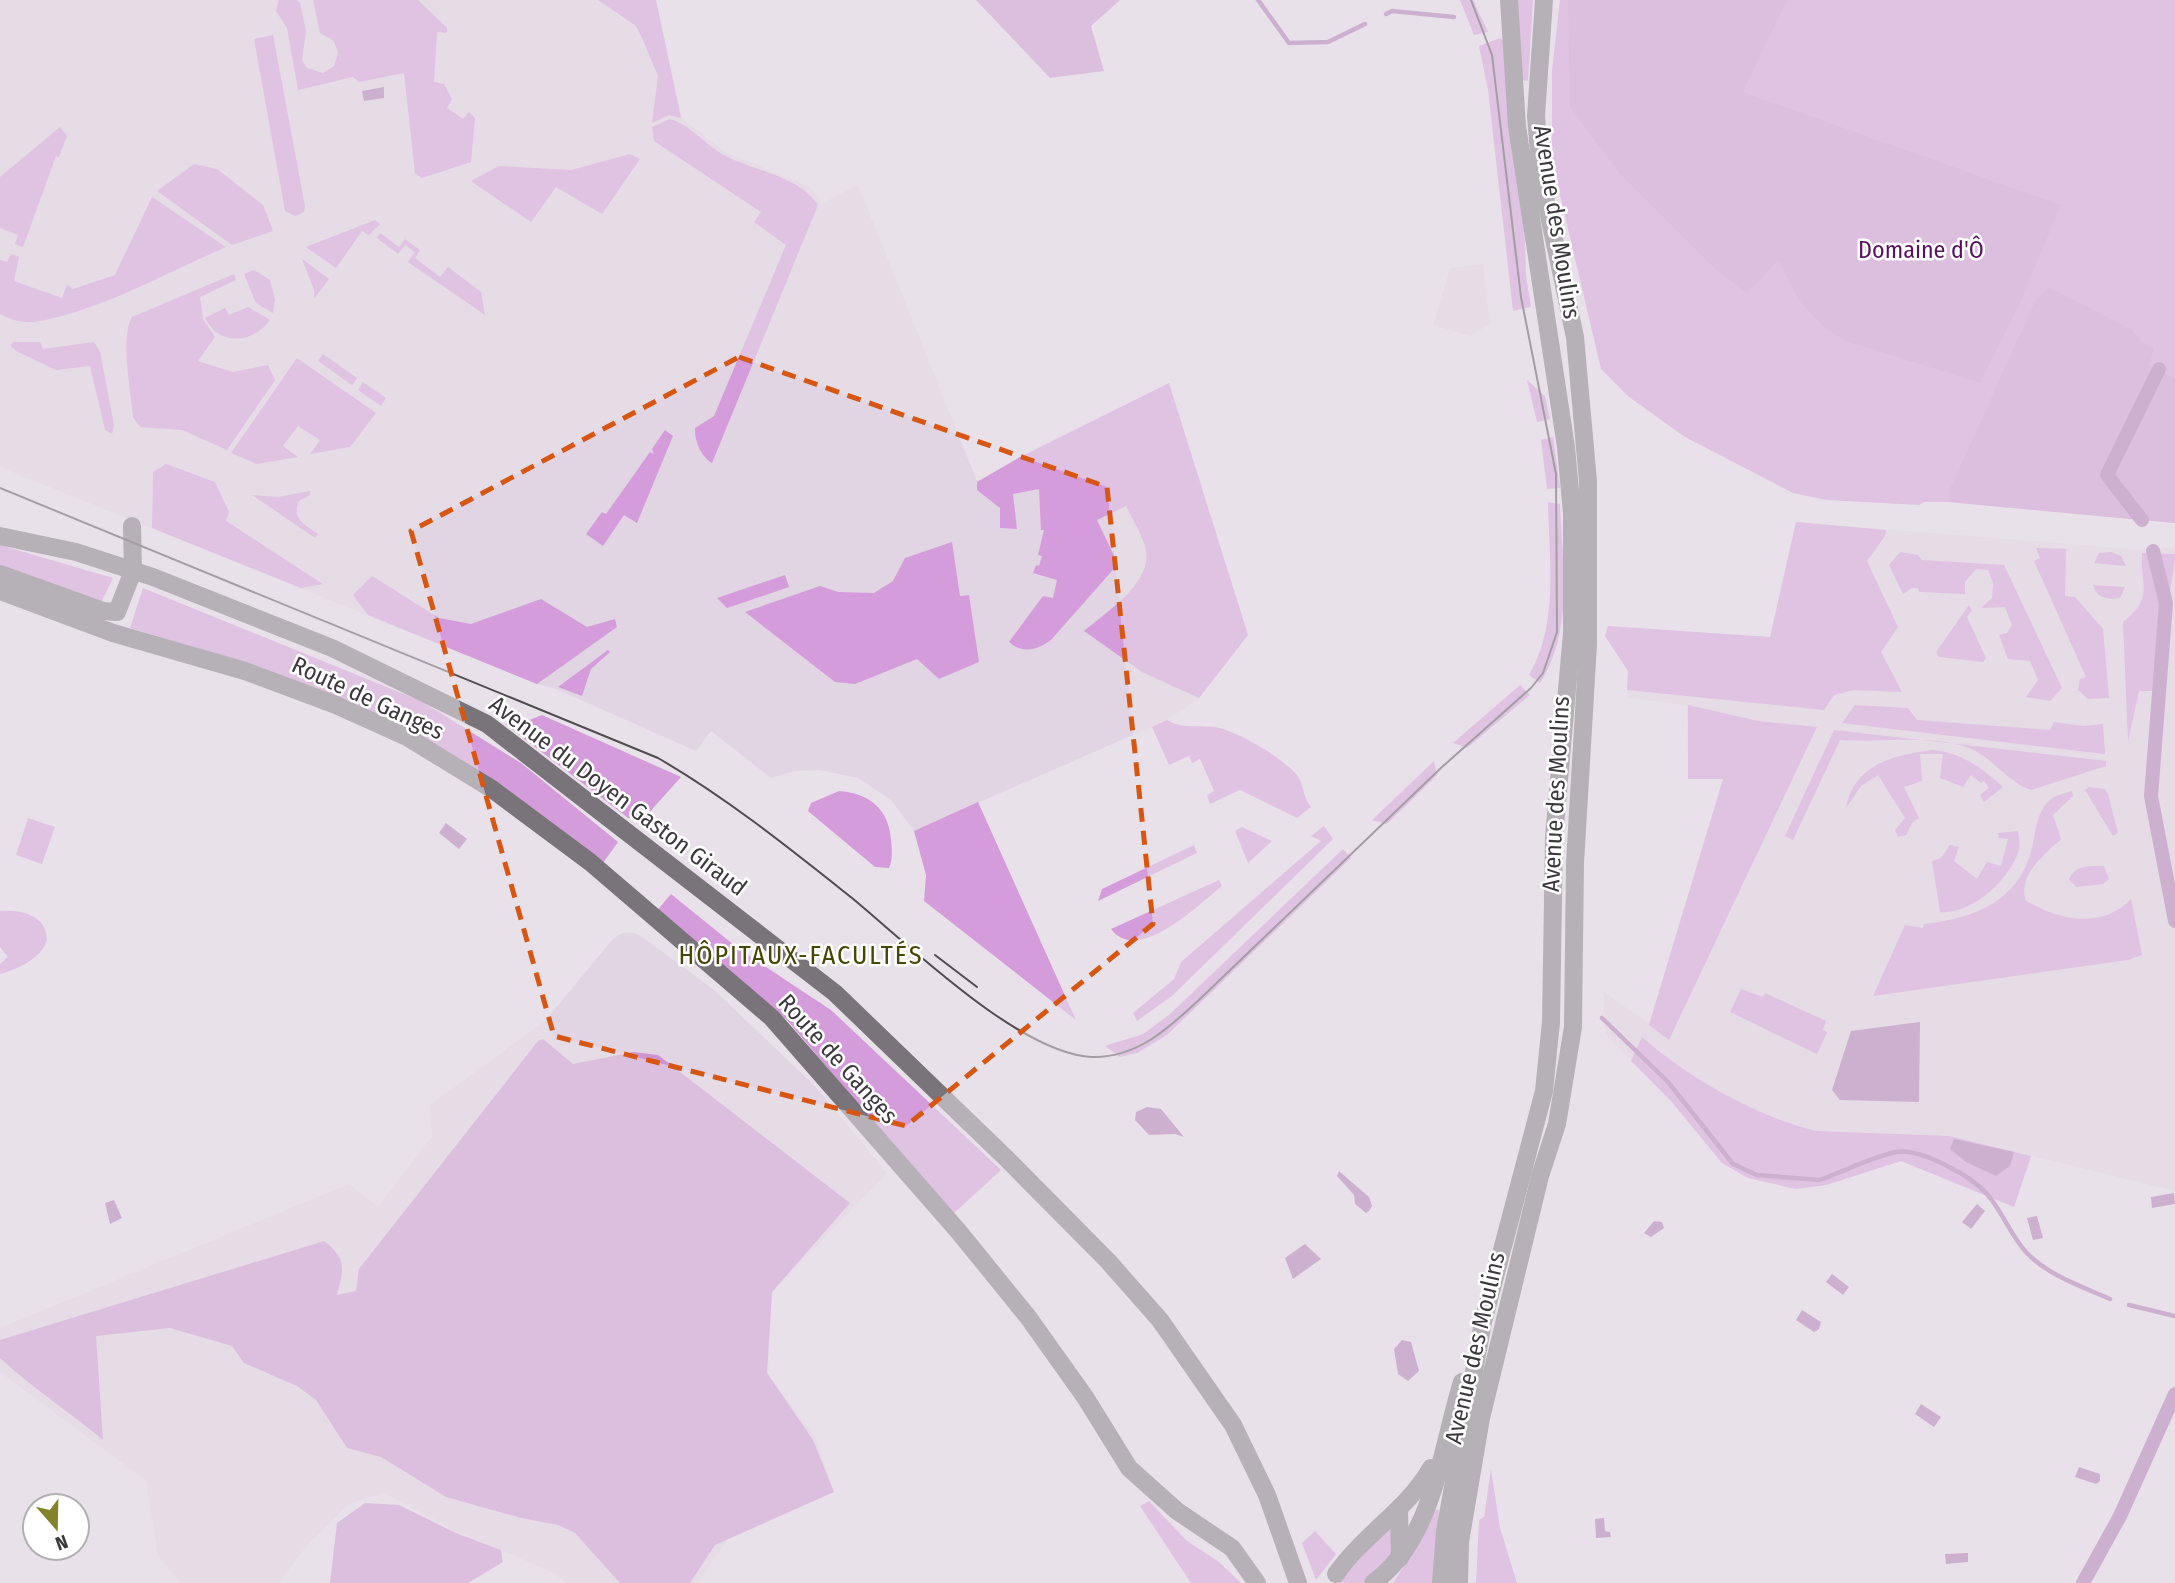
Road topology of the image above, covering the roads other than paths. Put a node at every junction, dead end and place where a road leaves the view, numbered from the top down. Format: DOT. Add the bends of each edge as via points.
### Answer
graph roads {
  1 [pos="1509,0"];
  2 [pos="1544,0"];
  3 [pos="1549,337"];
  4 [pos="1579,374"];
  5 [pos="1556,378"];
  6 [pos="1583,407"];
  7 [pos="132,526"];
  8 [pos="0,536"];
  9 [pos="133,571"];
  10 [pos="0,574"];
  11 [pos="0,591"];
  12 [pos="1483,1322"];
  13 [pos="1446,1433"];
  14 [pos="1470,1496"];
  15 [pos="1399,1508"];
  16 [pos="1400,1558"];
  17 [pos="1336,1574"];
  18 [pos="1257,1583"];
  19 [pos="1298,1583"];
  20 [pos="1373,1583"];
  21 [pos="1441,1583"];
  22 [pos="1459,1583"];
  23 [pos="1469,1583"];
  1 -- 3 [label="main road, Avenue des Moulins" via="1517,126"];
  2 -- 4 [label="main road, Avenue des Moulins" via="1536,116 1541,178"];
  3 -- 4 [label="main road" via="1560,338"];
  3 -- 5 [label="main road, Avenue des Moulins"];
  4 -- 6 [label="main road, Avenue des Moulins"];
  5 -- 6 [label="main road" via="1573,402"];
  5 -- 12 [label="main road, Avenue des Moulins" via="1572,513 1572,634 1554,837 1551,1022 1544,1091"];
  6 -- 14 [label="main road, Avenue des Moulins" via="1588,644 1575,863 1573,1027 1557,1124 1481,1418"];
  7 -- 9 [label="main road"];
  8 -- 9 [label="main road, Avenue du Doyen Gaston Giraud" via="76,552"];
  9 -- 10 [label="main road" via="121,609 111,613"];
  9 -- 19 [label="main road, Avenue du Doyen Gaston Giraud" via="332,648 486,724 835,993 1022,1174 1160,1320 1233,1425 1267,1495"];
  11 -- 18 [label="main road, Route de Ganges" via="113,633 245,670 407,737 492,789 608,876 772,1018 1028,1317 1086,1397 1129,1468 1177,1511 1232,1548"];
  12 -- 13 [label="main road, Avenue des Moulins"];
  12 -- 21 [label="main road, Avenue des Moulins" via="1445,1531"];
  13 -- 15 [label="main road" via="1420,1488"];
  13 -- 16 [label="main road, Avenue des Moulins" via="1434,1485"];
  14 -- 22 [label="main road, Avenue des Moulins" via="1460,1542"];
  14 -- 23 [label="main road"];
  15 -- 16 [label="main road"];
  15 -- 17 [label="main road" via="1365,1538"];
  16 -- 20 [label="main road, Avenue des Moulins"];
}
